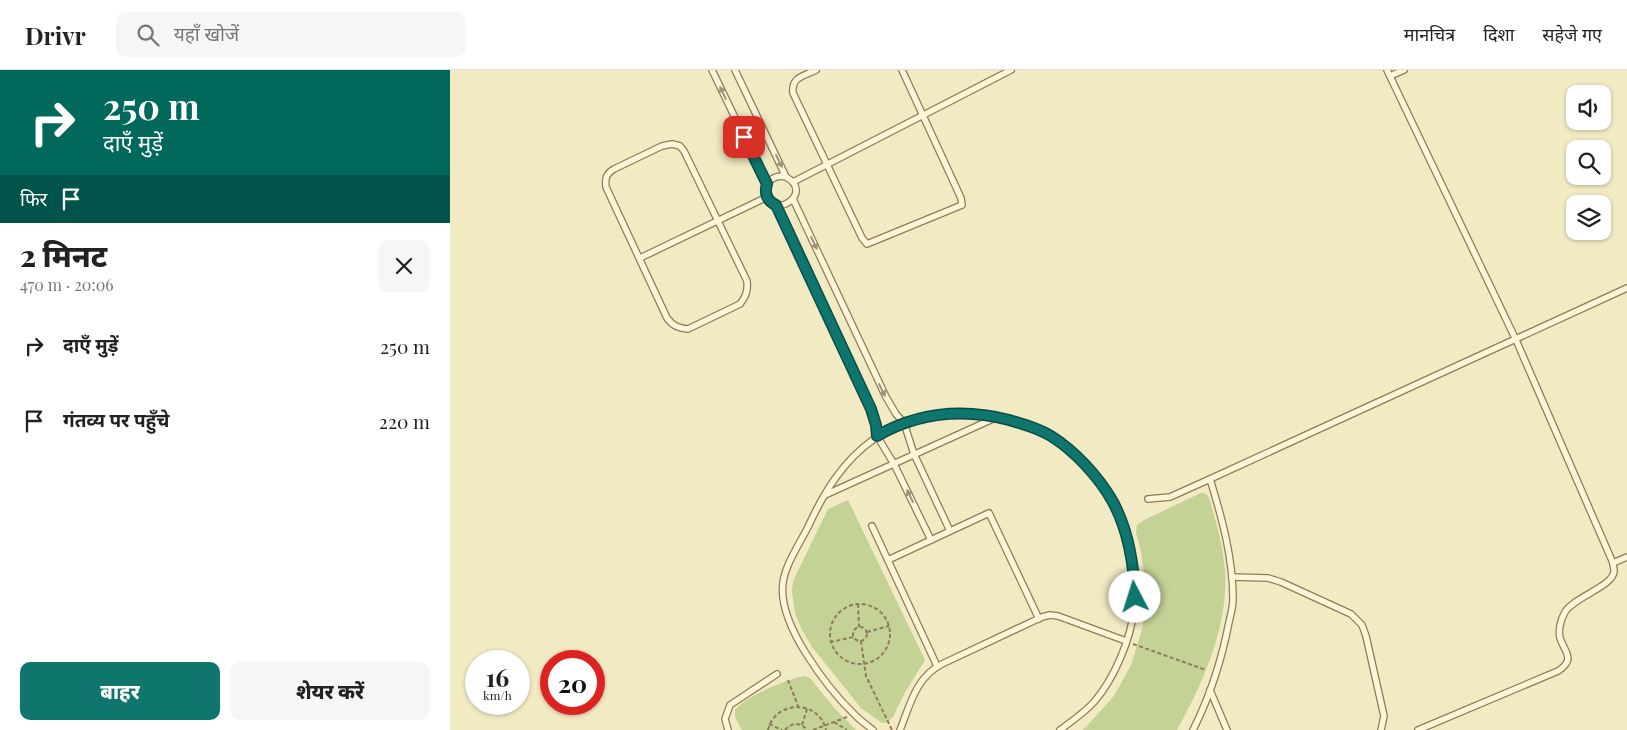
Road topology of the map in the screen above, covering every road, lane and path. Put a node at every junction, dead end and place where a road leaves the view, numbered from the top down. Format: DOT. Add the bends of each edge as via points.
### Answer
graph roads {
  1 [pos="712,70"];
  2 [pos="735,70"];
  3 [pos="816,70"];
  4 [pos="902,70"];
  5 [pos="1011,70"];
  6 [pos="1404,70"];
  7 [pos="1389,73"];
  8 [pos="924,115"];
  9 [pos="828,164"];
  10 [pos="786,177"];
  11 [pos="793,182"];
  12 [pos="767,184"];
  13 [pos="767,197"];
  14 [pos="793,199"];
  15 [pos="776,205"];
  16 [pos="718,220"];
  17 [pos="640,258"];
  18 [pos="1627,288"];
  19 [pos="1516,340"];
  20 [pos="996,417"];
  21 [pos="904,423"];
  22 [pos="877,436"];
  23 [pos="914,454"];
  24 [pos="894,464"];
  25 [pos="1210,480"];
  26 [pos="825,495"];
  27 [pos="1148,500"];
  28 [pos="872,526"];
  29 [pos="950,531"];
  30 [pos="931,540"];
  31 [pos="1627,557"];
  32 [pos="888,560"];
  33 [pos="1613,563"];
  34 [pos="1232,577"];
  35 [pos="858,604"];
  36 [pos="1039,618"];
  37 [pos="889,626"];
  38 [pos="859,627"];
  39 [pos="867,632"];
  40 [pos="854,636"];
  41 [pos="861,641"];
  42 [pos="1126,641"];
  43 [pos="830,642"];
  44 [pos="864,664"];
  45 [pos="937,666"];
  46 [pos="1206,670"];
  47 [pos="776,674"];
  48 [pos="788,680"];
  49 [pos="1210,690"];
  50 [pos="798,707"];
  51 [pos="807,709"];
  52 [pos="854,715"];
  53 [pos="834,722"];
  54 [pos="769,724"];
  55 [pos="802,725"];
  56 [pos="825,726"];
  57 [pos="728,730"];
  58 [pos="768,730"];
  59 [pos="783,730"];
  60 [pos="807,730"];
  61 [pos="813,730"];
  62 [pos="826,730"];
  63 [pos="847,730"];
  64 [pos="873,730"];
  65 [pos="892,730"];
  66 [pos="900,730"];
  67 [pos="1060,730"];
  68 [pos="1193,730"];
  69 [pos="1227,730"];
  70 [pos="1381,730"];
  71 [pos="1418,730"];
  12 -- 1 [label="lane, one-way"];
  2 -- 10 [label="lane, one-way"];
  3 -- 9 [label="lane" via="795,80 792,86"];
  4 -- 8 [label="lane"];
  5 -- 8 [label="lane"];
  6 -- 7 [label="lane"];
  7 -- 19 [label="lane"];
  8 -- 9 [label="lane"];
  8 -- 9 [label="lane" via="962,206 868,244 862,238"];
  9 -- 11 [label="lane"];
  10 -- 11 [label="lane"];
  10 -- 12 [label="lane" via="777,176"];
  11 -- 14 [label="lane" via="796,192"];
  12 -- 13 [label="lane"];
  13 -- 15 [label="lane"];
  13 -- 16 [label="lane"];
  14 -- 15 [label="lane" via="787,204"];
  14 -- 21 [label="lane, one-way" via="886,397"];
  15 -- 22 [label="lane" via="871,409"];
  16 -- 17 [label="lane"];
  16 -- 17 [label="lane" via="746,281 748,289 740,304 688,329 672,325"];
  16 -- 17 [label="lane" via="680,146 662,146 614,169 605,179 606,188"];
  18 -- 19 [label="lane"];
  19 -- 25 [label="lane"];
  19 -- 33 [label="lane"];
  20 -- 21 [label="lane" via="949,413"];
  20 -- 23 [label="lane"];
  20 -- 42 [label="lane" via="1034,428 1065,446 1101,484 1112,502 1120,517 1129,551 1134,587 1134,609"];
  21 -- 22 [label="lane"];
  21 -- 23 [label="lane"];
  22 -- 24 [label="lane"];
  22 -- 26 [label="lane" via="844,465"];
  23 -- 24 [label="lane"];
  23 -- 29 [label="lane"];
  24 -- 26 [label="lane"];
  30 -- 24 [label="lane, one-way"];
  25 -- 27 [label="lane" via="1170,497"];
  25 -- 34 [label="lane" via="1224,522"];
  26 -- 52 [label="lane" via="787,570 783,601 786,615 812,663"];
  28 -- 32 [label="lane"];
  29 -- 30 [label="lane"];
  29 -- 36 [label="lane" via="989,513"];
  30 -- 32 [label="lane"];
  31 -- 33 [label="lane"];
  32 -- 45 [label="lane"];
  33 -- 71 [label="lane" via="1611,579 1574,602 1565,612 1560,638 1567,651 1565,666"];
  34 -- 49 [label="lane" via="1233,601 1225,646"];
  34 -- 70 [label="lane" via="1268,578 1281,582 1351,614 1362,625 1384,716"];
  35 -- 37 [label="path" via="880,611"];
  35 -- 38 [label="path"];
  35 -- 43 [label="path" via="842,609 835,616 830,625"];
  36 -- 42 [label="lane" via="1058,616"];
  36 -- 45 [label="lane"];
  37 -- 39 [label="path"];
  37 -- 44 [label="path" via="887,648 873,662"];
  38 -- 39 [label="path"];
  38 -- 40 [label="path" via="854,630"];
  39 -- 41 [label="path" via="866,639"];
  40 -- 41 [label="path"];
  40 -- 43 [label="path"];
  41 -- 44 [label="path"];
  42 -- 46 [label="path"];
  42 -- 67 [label="lane" via="1117,666 1094,702"];
  43 -- 44 [label="path" via="844,661"];
  44 -- 65 [label="path" via="871,688"];
  45 -- 66 [label="lane" via="922,680"];
  47 -- 57 [label="lane" via="730,705 725,719"];
  48 -- 50 [label="path"];
  49 -- 68 [label="lane"];
  49 -- 69 [label="lane"];
  50 -- 51 [label="path"];
  50 -- 54 [label="path" via="782,710"];
  51 -- 55 [label="path"];
  51 -- 56 [label="path" via="820,717"];
  52 -- 53 [label="path"];
  52 -- 64 [label="lane"];
  53 -- 56 [label="path"];
  53 -- 63 [label="path"];
  54 -- 58 [label="path"];
  54 -- 59 [label="path"];
  55 -- 59 [label="path" via="792,724"];
  55 -- 60 [label="path"];
  56 -- 61 [label="path"];
  56 -- 62 [label="path"];
}
